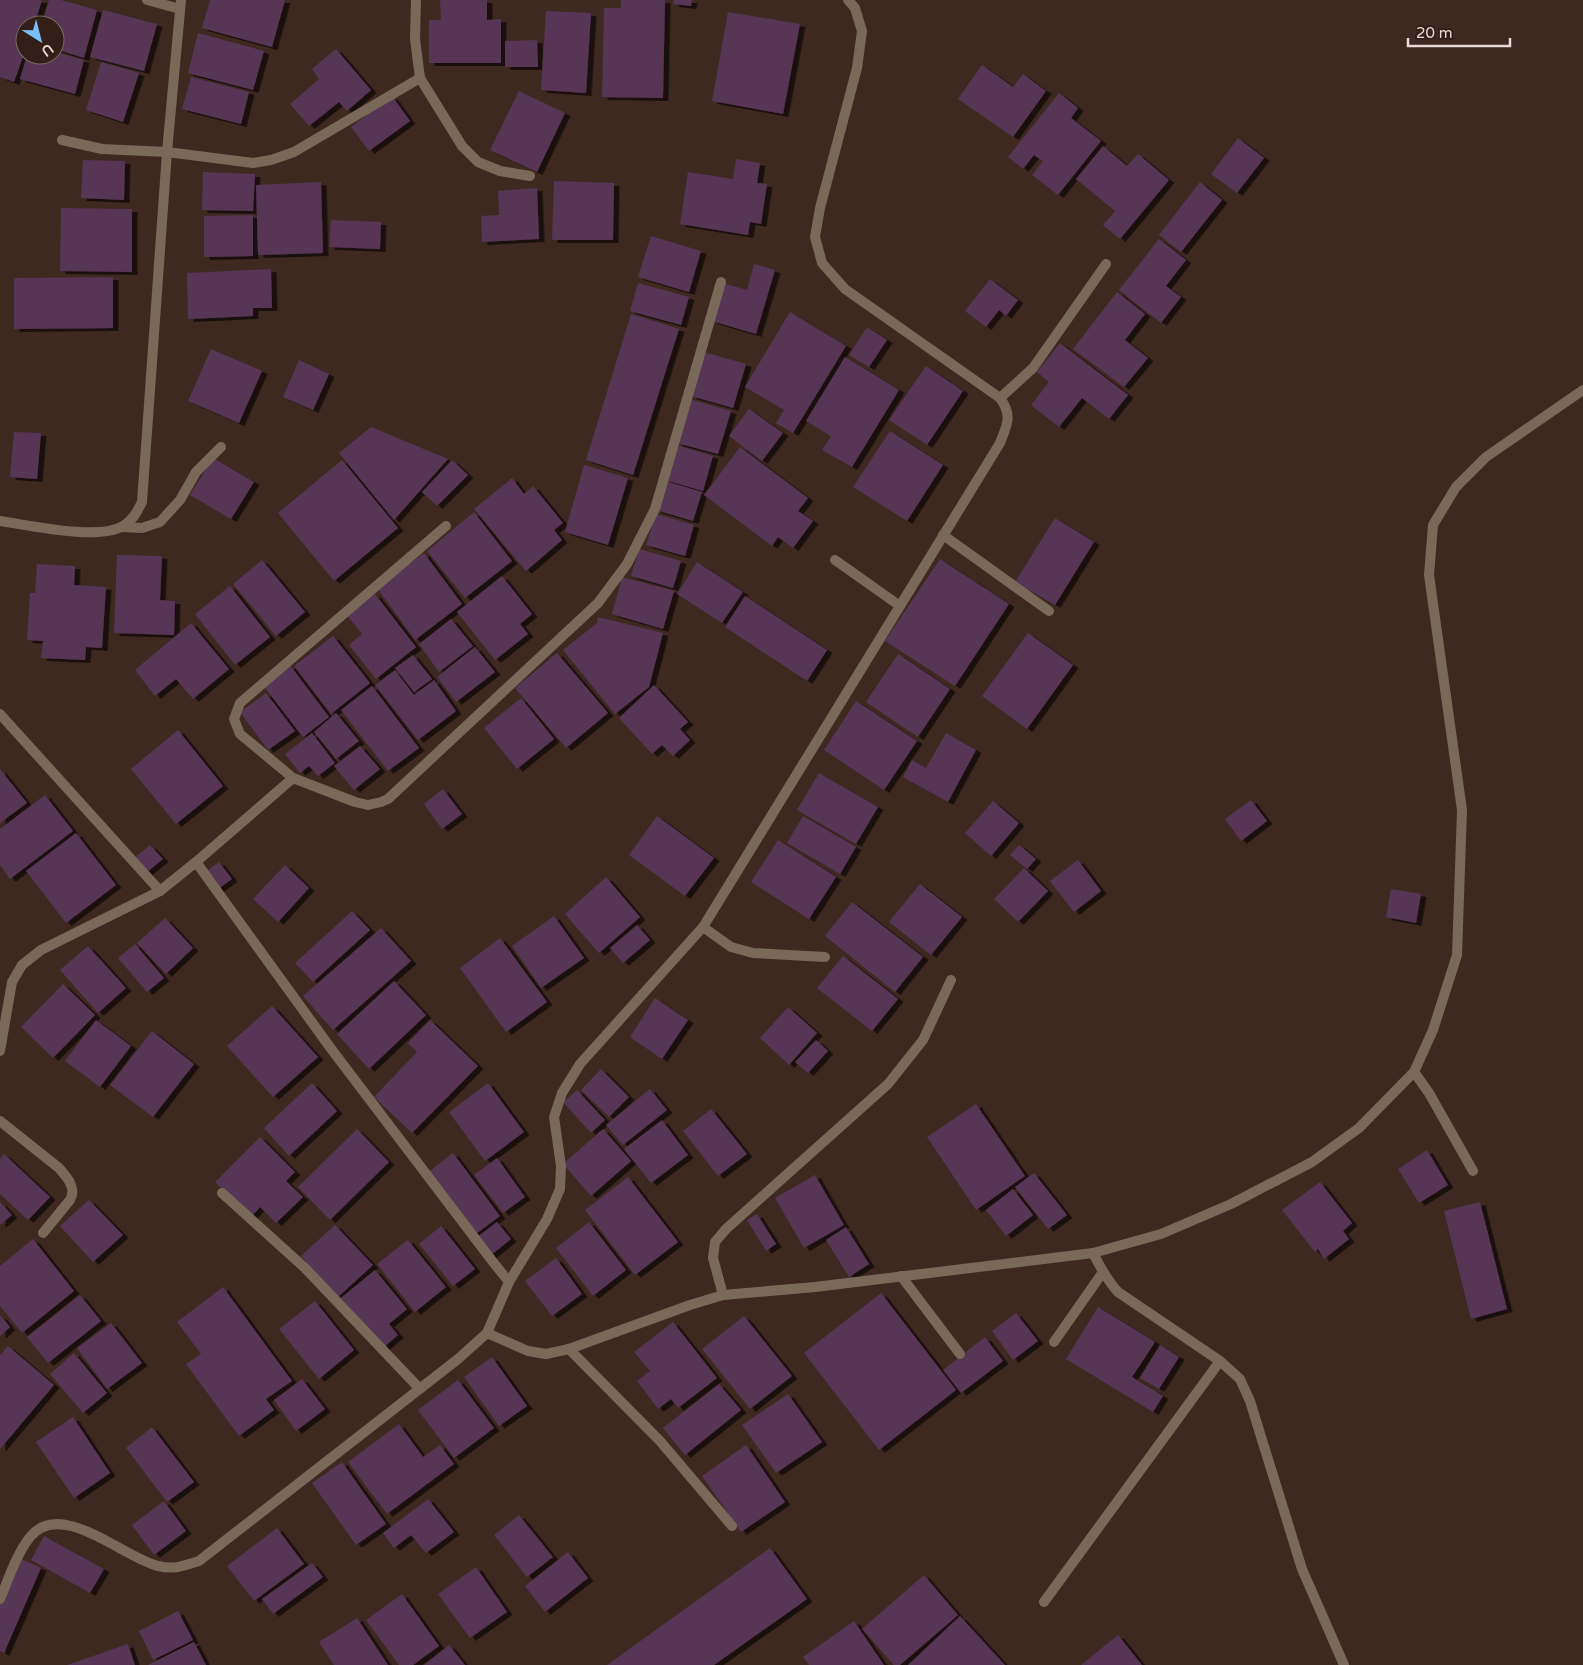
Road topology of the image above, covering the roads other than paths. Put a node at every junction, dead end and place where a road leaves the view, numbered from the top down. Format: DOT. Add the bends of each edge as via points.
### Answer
graph roads {
  1 [pos="147,0"];
  2 [pos="416,0"];
  3 [pos="848,0"];
  4 [pos="180,4"];
  5 [pos="420,78"];
  6 [pos="62,140"];
  7 [pos="167,152"];
  8 [pos="530,176"];
  9 [pos="1106,264"];
  10 [pos="721,282"];
  11 [pos="1583,390"];
  12 [pos="1000,398"];
  13 [pos="220,447"];
  14 [pos="0,522"];
  15 [pos="446,526"];
  16 [pos="122,527"];
  17 [pos="943,535"];
  18 [pos="835,560"];
  19 [pos="900,606"];
  20 [pos="1049,611"];
  21 [pos="0,714"];
  22 [pos="293,778"];
  23 [pos="196,862"];
  24 [pos="160,891"];
  25 [pos="702,927"];
  26 [pos="825,957"];
  27 [pos="952,980"];
  28 [pos="0,1052"];
  29 [pos="1414,1072"];
  30 [pos="0,1121"];
  31 [pos="1473,1170"];
  32 [pos="222,1193"];
  33 [pos="44,1233"];
  34 [pos="1093,1253"];
  35 [pos="1103,1272"];
  36 [pos="901,1276"];
  37 [pos="510,1282"];
  38 [pos="723,1295"];
  39 [pos="487,1333"];
  40 [pos="1054,1342"];
  41 [pos="569,1349"];
  42 [pos="960,1354"];
  43 [pos="1220,1361"];
  44 [pos="420,1389"];
  45 [pos="732,1526"];
  46 [pos="0,1599"];
  47 [pos="1044,1602"];
  48 [pos="1344,1665"];
  1 -- 4 [label="street"];
  2 -- 5 [label="street" via="415,39"];
  3 -- 12 [label="street" via="855,8 862,32 857,68 820,208 815,238 822,263 845,289"];
  4 -- 7 [label="street"];
  5 -- 7 [label="street" via="294,152 272,160 253,163"];
  5 -- 8 [label="street" via="462,146 478,162 500,171"];
  6 -- 7 [label="street" via="102,150"];
  7 -- 16 [label="street" via="142,502 135,516"];
  9 -- 12 [label="street" via="1033,368"];
  10 -- 22 [label="street" via="655,509 627,564 598,603 388,799 368,805"];
  11 -- 29 [label="street" via="1486,457 1456,487 1433,525 1429,575 1462,810 1458,945 1433,1030"];
  12 -- 17 [label="street" via="1006,407 1008,421 1000,443"];
  13 -- 16 [label="street" via="196,472 180,500 160,522 142,528"];
  14 -- 16 [label="street" via="82,532"];
  15 -- 22 [label="street" via="240,703 234,719 240,734"];
  17 -- 19 [label="street"];
  17 -- 20 [label="street"];
  18 -- 19 [label="street"];
  19 -- 25 [label="street"];
  21 -- 24 [label="street"];
  22 -- 23 [label="street"];
  23 -- 24 [label="street"];
  23 -- 37 [label="street" via="338,1058"];
  24 -- 28 [label="street" via="41,950 22,965 12,982"];
  25 -- 26 [label="street" via="731,947 753,953"];
  25 -- 37 [label="street" via="580,1064 562,1093 554,1117 561,1166 560,1189 548,1219"];
  27 -- 38 [label="street" via="923,1040 888,1084 715,1242 713,1258"];
  29 -- 31 [label="street"];
  29 -- 34 [label="street" via="1359,1128 1312,1162 1231,1204 1161,1234"];
  30 -- 33 [label="street" via="59,1168 72,1186 73,1195"];
  32 -- 44 [label="street" via="305,1268"];
  34 -- 35 [label="street"];
  34 -- 36 [label="street"];
  35 -- 40 [label="street"];
  35 -- 43 [label="street" via="1118,1292"];
  36 -- 38 [label="street"];
  36 -- 42 [label="street"];
  37 -- 39 [label="street"];
  38 -- 41 [label="street"];
  39 -- 41 [label="street" via="528,1351 546,1354"];
  39 -- 44 [label="street"];
  41 -- 45 [label="street" via="660,1441"];
  43 -- 47 [label="street"];
  43 -- 48 [label="street" via="1240,1379 1250,1401 1302,1569"];
  44 -- 46 [label="street" via="199,1561 176,1568 156,1566 74,1526 54,1524 31,1536"];
}
